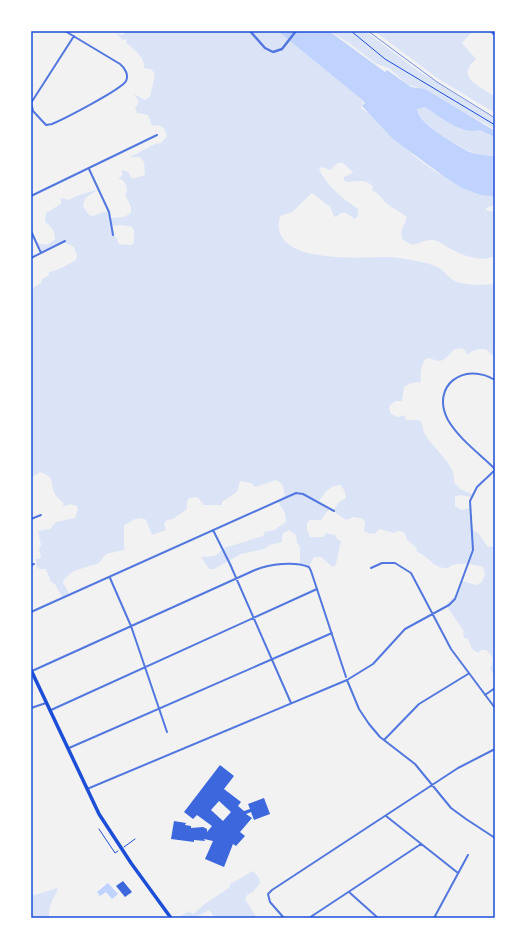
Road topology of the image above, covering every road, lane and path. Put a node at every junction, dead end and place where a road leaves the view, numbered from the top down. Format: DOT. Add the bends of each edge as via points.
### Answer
graph roads {
  1 [pos="65,31"];
  2 [pos="250,31"];
  3 [pos="296,31"];
  4 [pos="352,31"];
  5 [pos="491,31"];
  6 [pos="495,35"];
  7 [pos="74,36"];
  8 [pos="495,125"];
  9 [pos="157,135"];
  10 [pos="89,169"];
  11 [pos="31,196"];
  12 [pos="31,231"];
  13 [pos="113,235"];
  14 [pos="65,241"];
  15 [pos="41,253"];
  16 [pos="31,258"];
  17 [pos="495,380"];
  18 [pos="495,470"];
  19 [pos="334,511"];
  20 [pos="41,515"];
  21 [pos="31,519"];
  22 [pos="213,530"];
  23 [pos="371,568"];
  24 [pos="110,577"];
  25 [pos="236,579"];
  26 [pos="318,589"];
  27 [pos="31,612"];
  28 [pos="431,614"];
  29 [pos="253,618"];
  30 [pos="131,626"];
  31 [pos="332,632"];
  32 [pos="272,659"];
  33 [pos="144,667"];
  34 [pos="31,670"];
  35 [pos="468,674"];
  36 [pos="346,677"];
  37 [pos="347,680"];
  38 [pos="495,688"];
  39 [pos="485,695"];
  40 [pos="47,702"];
  41 [pos="291,703"];
  42 [pos="31,708"];
  43 [pos="159,708"];
  44 [pos="495,708"];
  45 [pos="50,710"];
  46 [pos="167,732"];
  47 [pos="384,740"];
  48 [pos="69,748"];
  49 [pos="495,749"];
  50 [pos="432,785"];
  51 [pos="86,789"];
  52 [pos="386,816"];
  53 [pos="495,838"];
  54 [pos="421,844"];
  55 [pos="468,855"];
  56 [pos="458,873"];
  57 [pos="349,892"];
  58 [pos="171,918"];
  59 [pos="284,918"];
  60 [pos="309,918"];
  61 [pos="378,918"];
  62 [pos="434,918"];
  1 -- 7 [label="street"];
  2 -- 3 [label="street" via="270,51 280,51"];
  4 -- 8 [label="path" via="385,59"];
  5 -- 6 [label="street"];
  7 -- 7 [label="street" via="123,67 127,74 126,81 112,92 46,126 33,111 31,103"];
  9 -- 10 [label="street"];
  10 -- 11 [label="street"];
  10 -- 13 [label="street" via="108,212"];
  12 -- 15 [label="street"];
  14 -- 15 [label="street"];
  15 -- 16 [label="street"];
  17 -- 18 [label="street" via="477,372 458,376 450,382 443,400 445,413 452,427"];
  18 -- 28 [label="street" via="477,487 470,501 473,550 459,591 451,603"];
  19 -- 22 [label="street" via="303,494 296,493"];
  20 -- 21 [label="street"];
  22 -- 24 [label="street"];
  22 -- 25 [label="street"];
  23 -- 28 [label="street" via="382,563 391,563 408,570"];
  24 -- 27 [label="street"];
  24 -- 30 [label="street"];
  25 -- 26 [label="street" via="265,566 304,565 309,567"];
  25 -- 29 [label="street"];
  25 -- 30 [label="street"];
  26 -- 29 [label="street"];
  26 -- 31 [label="street"];
  28 -- 35 [label="street"];
  28 -- 37 [label="street" via="405,629 373,664"];
  29 -- 32 [label="street"];
  29 -- 33 [label="street"];
  30 -- 33 [label="street"];
  30 -- 34 [label="street"];
  31 -- 32 [label="street"];
  31 -- 36 [label="street"];
  32 -- 41 [label="street"];
  32 -- 43 [label="street"];
  33 -- 43 [label="street"];
  33 -- 45 [label="street"];
  34 -- 40 [label="main road"];
  35 -- 39 [label="street"];
  35 -- 47 [label="street" via="419,704"];
  37 -- 41 [label="street"];
  37 -- 47 [label="street" via="363,716"];
  38 -- 39 [label="street"];
  39 -- 44 [label="street"];
  40 -- 42 [label="street"];
  40 -- 45 [label="main road"];
  41 -- 51 [label="street"];
  43 -- 46 [label="street"];
  43 -- 48 [label="street"];
  45 -- 48 [label="main road"];
  47 -- 50 [label="street" via="415,764"];
  48 -- 51 [label="main road"];
  49 -- 50 [label="street"];
  50 -- 52 [label="street"];
  50 -- 53 [label="street" via="451,808"];
  51 -- 58 [label="main road" via="105,825"];
  52 -- 54 [label="street"];
  52 -- 59 [label="street" via="268,894 268,898"];
  54 -- 56 [label="street"];
  54 -- 57 [label="street"];
  55 -- 56 [label="street"];
  56 -- 62 [label="street"];
  57 -- 60 [label="street"];
  57 -- 61 [label="street"];
}
